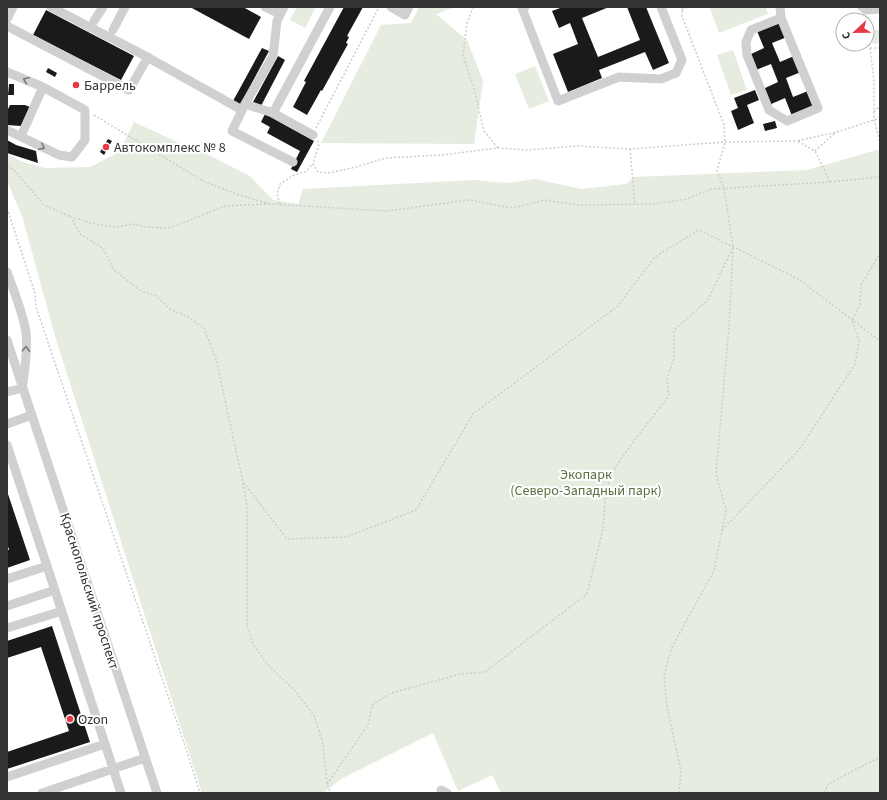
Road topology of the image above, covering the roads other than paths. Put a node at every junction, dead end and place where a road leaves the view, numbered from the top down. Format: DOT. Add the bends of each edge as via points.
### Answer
graph roads {
  1 [pos="13,7"];
  2 [pos="50,7"];
  3 [pos="103,7"];
  4 [pos="125,7"];
  5 [pos="265,7"];
  6 [pos="330,7"];
  7 [pos="391,7"];
  8 [pos="409,7"];
  9 [pos="525,7"];
  10 [pos="661,7"];
  11 [pos="780,7"];
  12 [pos="862,7"];
  13 [pos="880,9"];
  14 [pos="282,11"];
  15 [pos="781,18"];
  16 [pos="7,19"];
  17 [pos="94,21"];
  18 [pos="7,26"];
  19 [pos="113,30"];
  20 [pos="148,57"];
  21 [pos="7,72"];
  22 [pos="43,87"];
  23 [pos="244,107"];
  24 [pos="273,113"];
  25 [pos="7,130"];
  26 [pos="313,135"];
  27 [pos="21,136"];
  28 [pos="293,162"];
  29 [pos="7,272"];
  30 [pos="7,340"];
  31 [pos="23,388"];
  32 [pos="7,392"];
  33 [pos="32,416"];
  34 [pos="7,424"];
  35 [pos="7,445"];
  36 [pos="47,566"];
  37 [pos="7,579"];
  38 [pos="55,590"];
  39 [pos="7,606"];
  40 [pos="62,611"];
  41 [pos="7,628"];
  42 [pos="105,744"];
  43 [pos="145,758"];
  44 [pos="114,770"];
  45 [pos="7,777"];
  46 [pos="42,793"];
  47 [pos="120,793"];
  48 [pos="157,793"];
  1 -- 16 [label="street"];
  2 -- 20 [label="street"];
  3 -- 17 [label="street"];
  4 -- 19 [label="street"];
  5 -- 14 [label="street"];
  6 -- 24 [label="street"];
  7 -- 8 [label="street" via="405,15"];
  9 -- 10 [label="street" via="522,8 558,101 619,77 661,79 676,73 682,60"];
  11 -- 15 [label="street"];
  12 -- 13 [label="street" via="866,10"];
  14 -- 23 [label="street" via="277,21 273,56"];
  15 -- 15 [label="street" via="751,30 746,42 747,55 769,110 787,120 818,108"];
  18 -- 20 [label="street" via="129,90"];
  20 -- 23 [label="street"];
  22 -- 21 [label="street, one-way"];
  22 -- 27 [label="street"];
  27 -- 22 [label="street, one-way" via="59,155 72,157 85,140 85,110"];
  23 -- 24 [label="street"];
  23 -- 28 [label="street" via="232,131"];
  24 -- 26 [label="street"];
  25 -- 27 [label="street"];
  31 -- 29 [label="street, one-way" via="26,332"];
  30 -- 31 [label="street, Краснопольский проспект"];
  31 -- 32 [label="street"];
  31 -- 33 [label="street, Краснопольский проспект"];
  33 -- 34 [label="street"];
  33 -- 43 [label="street, Краснопольский проспект"];
  35 -- 36 [label="street"];
  36 -- 37 [label="street"];
  36 -- 38 [label="street"];
  38 -- 39 [label="street"];
  38 -- 40 [label="street"];
  40 -- 41 [label="street"];
  40 -- 42 [label="street"];
  42 -- 44 [label="street"];
  42 -- 45 [label="street"];
  43 -- 44 [label="street"];
  43 -- 48 [label="street, Краснопольский проспект"];
  44 -- 46 [label="street"];
  44 -- 47 [label="street"];
}
